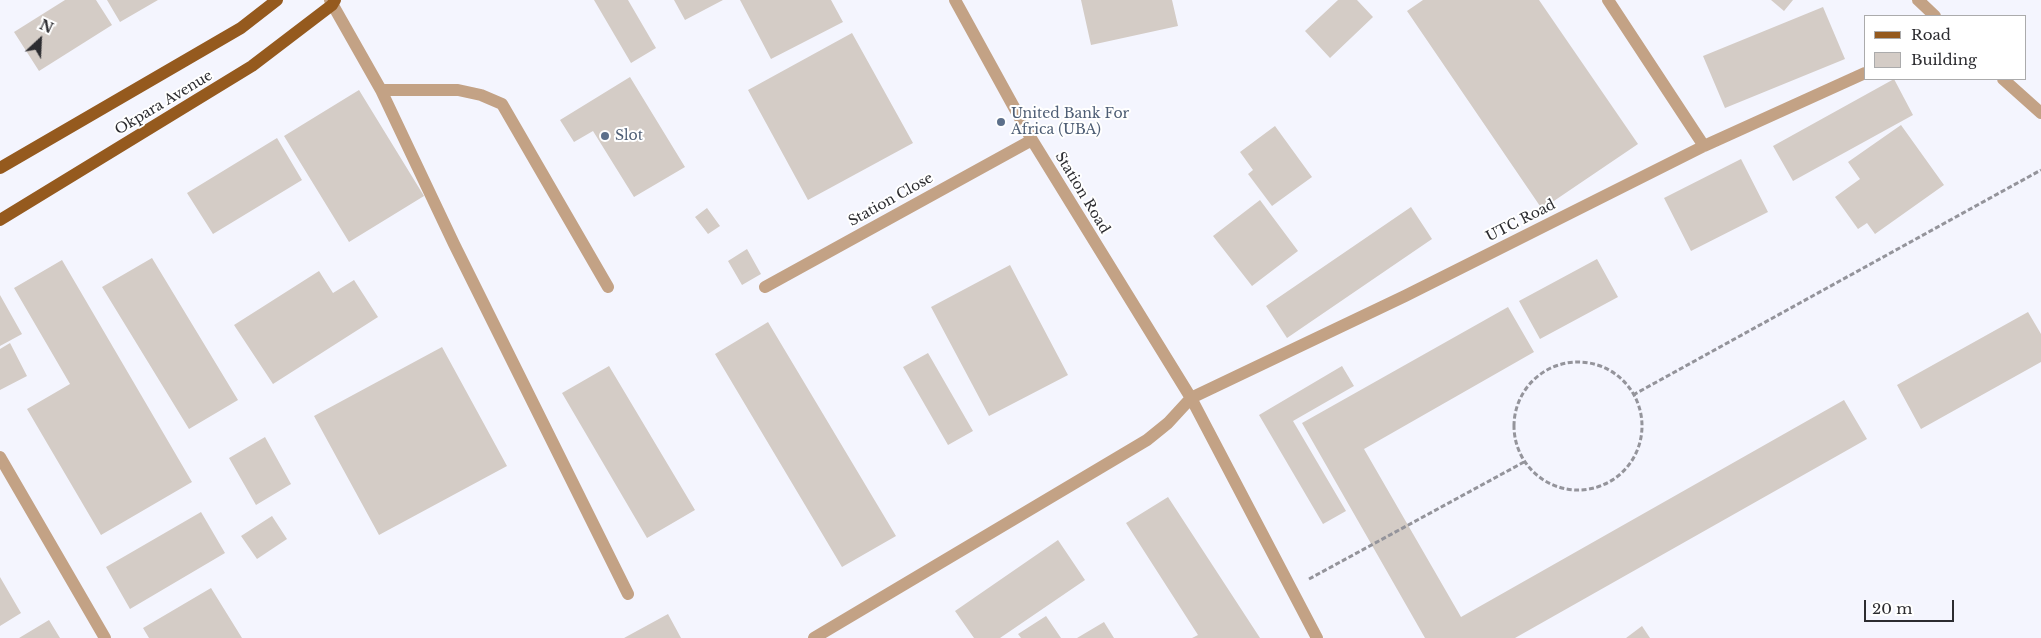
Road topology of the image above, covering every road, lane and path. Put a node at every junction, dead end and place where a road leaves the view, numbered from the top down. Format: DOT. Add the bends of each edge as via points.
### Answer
graph roads {
  1 [pos="277,0"];
  2 [pos="955,0"];
  3 [pos="1608,0"];
  4 [pos="1918,0"];
  5 [pos="332,2"];
  6 [pos="1934,15"];
  7 [pos="1864,73"];
  8 [pos="2004,80"];
  9 [pos="380,90"];
  10 [pos="2041,113"];
  11 [pos="1032,140"];
  12 [pos="1704,146"];
  13 [pos="0,168"];
  14 [pos="2041,170"];
  15 [pos="0,220"];
  16 [pos="608,287"];
  17 [pos="765,287"];
  18 [pos="1633,395"];
  19 [pos="1191,398"];
  20 [pos="0,457"];
  21 [pos="1524,462"];
  22 [pos="1291,589"];
  23 [pos="628,594"];
  24 [pos="105,638"];
  25 [pos="814,638"];
  26 [pos="1317,638"];
  1 -- 13 [label="main road, Okpara Avenue" via="241,28"];
  2 -- 11 [label="street, Station Road"];
  3 -- 12 [label="street"];
  4 -- 6 [label="street"];
  5 -- 9 [label="street"];
  5 -- 15 [label="main road, Okpara Avenue" via="252,66"];
  7 -- 12 [label="street, UTC Road"];
  8 -- 10 [label="street"];
  9 -- 16 [label="street" via="458,90 502,104"];
  9 -- 23 [label="street"];
  11 -- 17 [label="street, Station Close"];
  11 -- 19 [label="street, Station Road"];
  12 -- 19 [label="street, UTC Road" via="1405,296"];
  14 -- 18 [label="path"];
  18 -- 21 [label="path" via="1642,420 1640,442 1632,461 1618,477 1599,487 1571,490 1538,478"];
  18 -- 21 [label="path" via="1625,382 1608,369 1588,362 1567,362 1546,370 1530,383 1518,400 1513,421 1515,442"];
  19 -- 22 [label="street, Station Road"];
  19 -- 25 [label="street" via="1147,440"];
  20 -- 24 [label="street"];
  21 -- 22 [label="path"];
  22 -- 26 [label="street, Station Road"];
}
